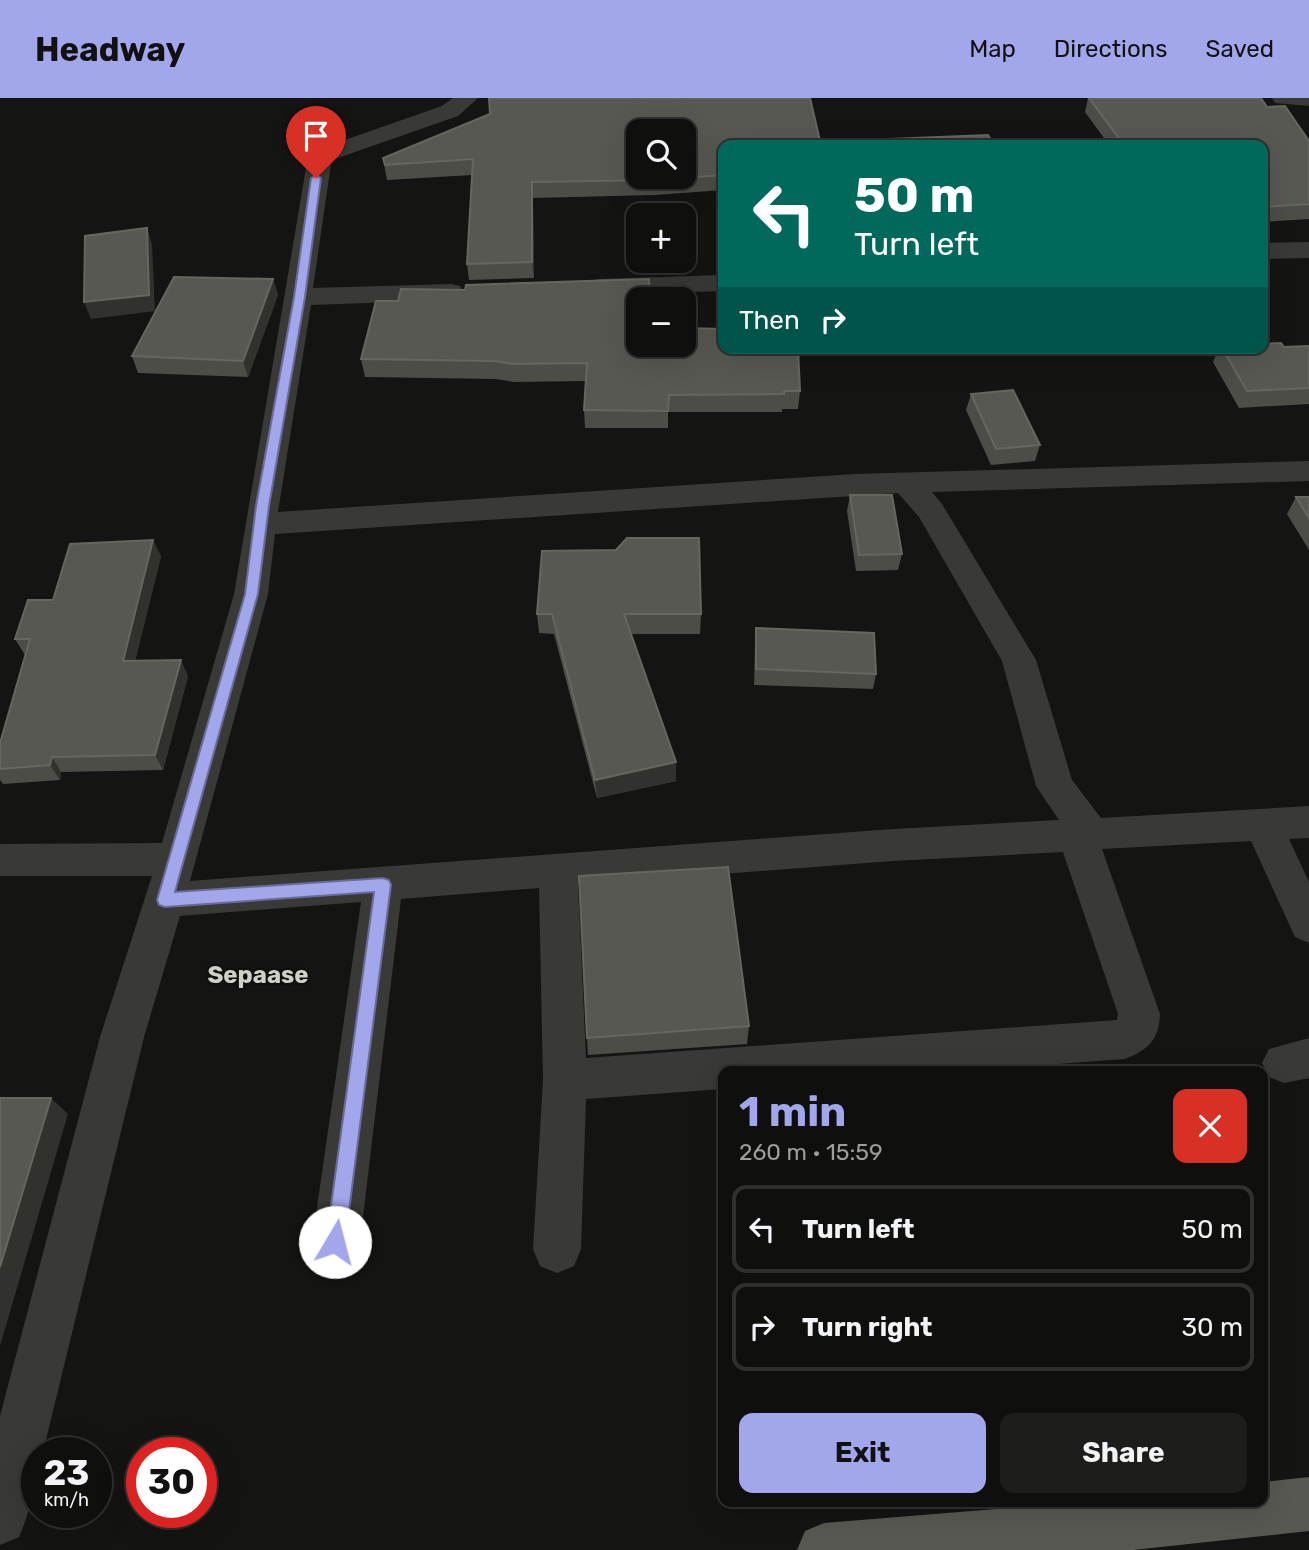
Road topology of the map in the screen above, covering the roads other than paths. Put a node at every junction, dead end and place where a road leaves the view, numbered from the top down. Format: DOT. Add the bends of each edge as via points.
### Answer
graph roads {
  1 [pos="467,98"];
  2 [pos="1283,98"];
  3 [pos="1309,99"];
  4 [pos="1309,250"];
  5 [pos="1268,251"];
  6 [pos="718,283"];
  7 [pos="573,288"];
  8 [pos="477,291"];
  9 [pos="299,297"];
  10 [pos="1309,471"];
  11 [pos="907,483"];
  12 [pos="261,524"];
  13 [pos="1309,822"];
  14 [pos="1263,825"];
  15 [pos="1084,835"];
  16 [pos="177,859"];
  17 [pos="0,860"];
  18 [pos="558,872"];
  19 [pos="383,885"];
  20 [pos="165,900"];
  21 [pos="1309,925"];
  22 [pos="756,1066"];
  23 [pos="718,1069"];
  24 [pos="565,1080"];
  25 [pos="335,1242"];
  26 [pos="557,1249"];
  27 [pos="1309,1504"];
  28 [pos="0,1518"];
  29 [pos="1041,1541"];
  30 [pos="824,1550"];
  1 -- 9 [label="street" via="450,111 323,157 312,194"];
  2 -- 3 [label="street"];
  4 -- 5 [label="street"];
  6 -- 7 [label="street"];
  8 -- 9 [label="street"];
  9 -- 12 [label="street"];
  10 -- 11 [label="street"];
  11 -- 12 [label="street"];
  11 -- 15 [label="street" via="931,511 1019,660 1055,786"];
  12 -- 16 [label="street" via="251,594"];
  13 -- 14 [label="street"];
  14 -- 15 [label="street"];
  14 -- 21 [label="street"];
  15 -- 18 [label="street"];
  15 -- 22 [label="street" via="1139,1014 1138,1029 1125,1039"];
  16 -- 17 [label="street"];
  16 -- 20 [label="street"];
  18 -- 19 [label="street"];
  18 -- 24 [label="street"];
  19 -- 20 [label="street"];
  19 -- 25 [label="street"];
  20 -- 28 [label="street" via="122,1037"];
  23 -- 24 [label="street"];
  24 -- 26 [label="street"];
  27 -- 29 [label="main road"];
  29 -- 30 [label="main road"];
}
